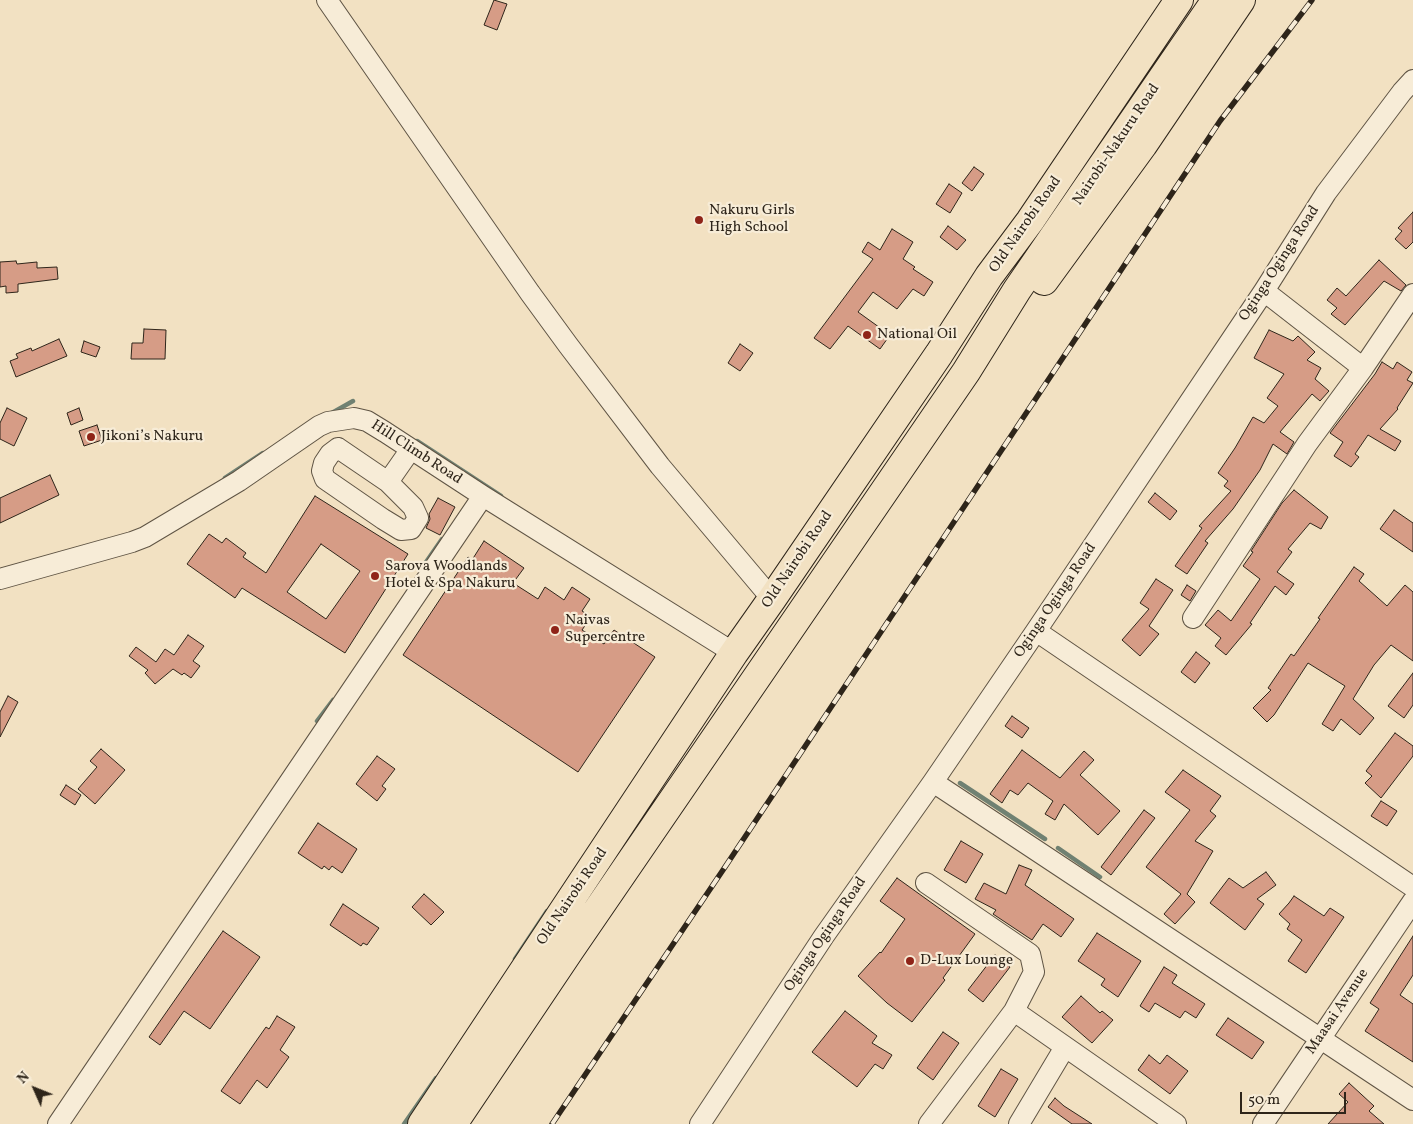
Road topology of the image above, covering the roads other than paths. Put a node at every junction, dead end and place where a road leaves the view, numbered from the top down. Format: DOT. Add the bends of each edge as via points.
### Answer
graph roads {
  1 [pos="327,0"];
  2 [pos="1163,0"];
  3 [pos="1179,0"];
  4 [pos="1216,0"];
  5 [pos="1241,0"];
  6 [pos="1413,80"];
  7 [pos="1017,290"];
  8 [pos="1264,292"];
  9 [pos="1413,294"];
  10 [pos="939,354"];
  11 [pos="1363,368"];
  12 [pos="966,372"];
  13 [pos="411,449"];
  14 [pos="388,482"];
  15 [pos="483,496"];
  16 [pos="0,579"];
  17 [pos="772,600"];
  18 [pos="1193,618"];
  19 [pos="1036,631"];
  20 [pos="734,653"];
  21 [pos="933,782"];
  22 [pos="926,883"];
  23 [pos="1413,887"];
  24 [pos="1413,901"];
  25 [pos="1014,1011"];
  26 [pos="1321,1039"];
  27 [pos="1065,1047"];
  28 [pos="1413,1100"];
  29 [pos="58,1124"];
  30 [pos="422,1124"];
  31 [pos="454,1124"];
  32 [pos="700,1124"];
  33 [pos="929,1124"];
  34 [pos="1019,1124"];
  35 [pos="1176,1124"];
  36 [pos="1263,1124"];
  1 -- 17 [label="street" via="530,293 660,466"];
  2 -- 10 [label="highway" via="990,246 962,299"];
  3 -- 10 [label="highway, Old Nairobi Road"];
  4 -- 7 [label="highway, Nairobi-Nakuru Road"];
  5 -- 12 [label="highway" via="1056,267"];
  6 -- 8 [label="street, Oginga Oginga Road" via="1326,193"];
  7 -- 12 [label="highway, Old Nairobi Road"];
  8 -- 11 [label="street"];
  8 -- 19 [label="street, Oginga Oginga Road"];
  9 -- 11 [label="street"];
  10 -- 17 [label="highway, Old Nairobi Road"];
  11 -- 18 [label="street" via="1307,444"];
  12 -- 31 [label="highway, Old Nairobi Road"];
  13 -- 14 [label="street"];
  13 -- 15 [label="street, Hill Climb Road"];
  13 -- 16 [label="street, Hill Climb Road" via="367,421 354,418 328,422 239,481 145,537"];
  14 -- 14 [label="street" via="338,448 324,462 322,471 325,479 383,520 402,530 410,529 418,518 413,507"];
  15 -- 20 [label="street, Hill Climb Road"];
  15 -- 29 [label="street"];
  17 -- 20 [label="highway, Old Nairobi Road"];
  19 -- 21 [label="street, Oginga Oginga Road"];
  19 -- 23 [label="street"];
  20 -- 30 [label="highway, Old Nairobi Road"];
  21 -- 26 [label="street"];
  21 -- 32 [label="street, Oginga Oginga Road" via="824,936"];
  22 -- 25 [label="street" via="1030,954 1034,972"];
  24 -- 26 [label="street, Maasai Avenue"];
  25 -- 27 [label="street"];
  25 -- 33 [label="street"];
  26 -- 28 [label="street"];
  26 -- 36 [label="street, Maasai Avenue"];
  27 -- 34 [label="street"];
  27 -- 35 [label="street"];
}
